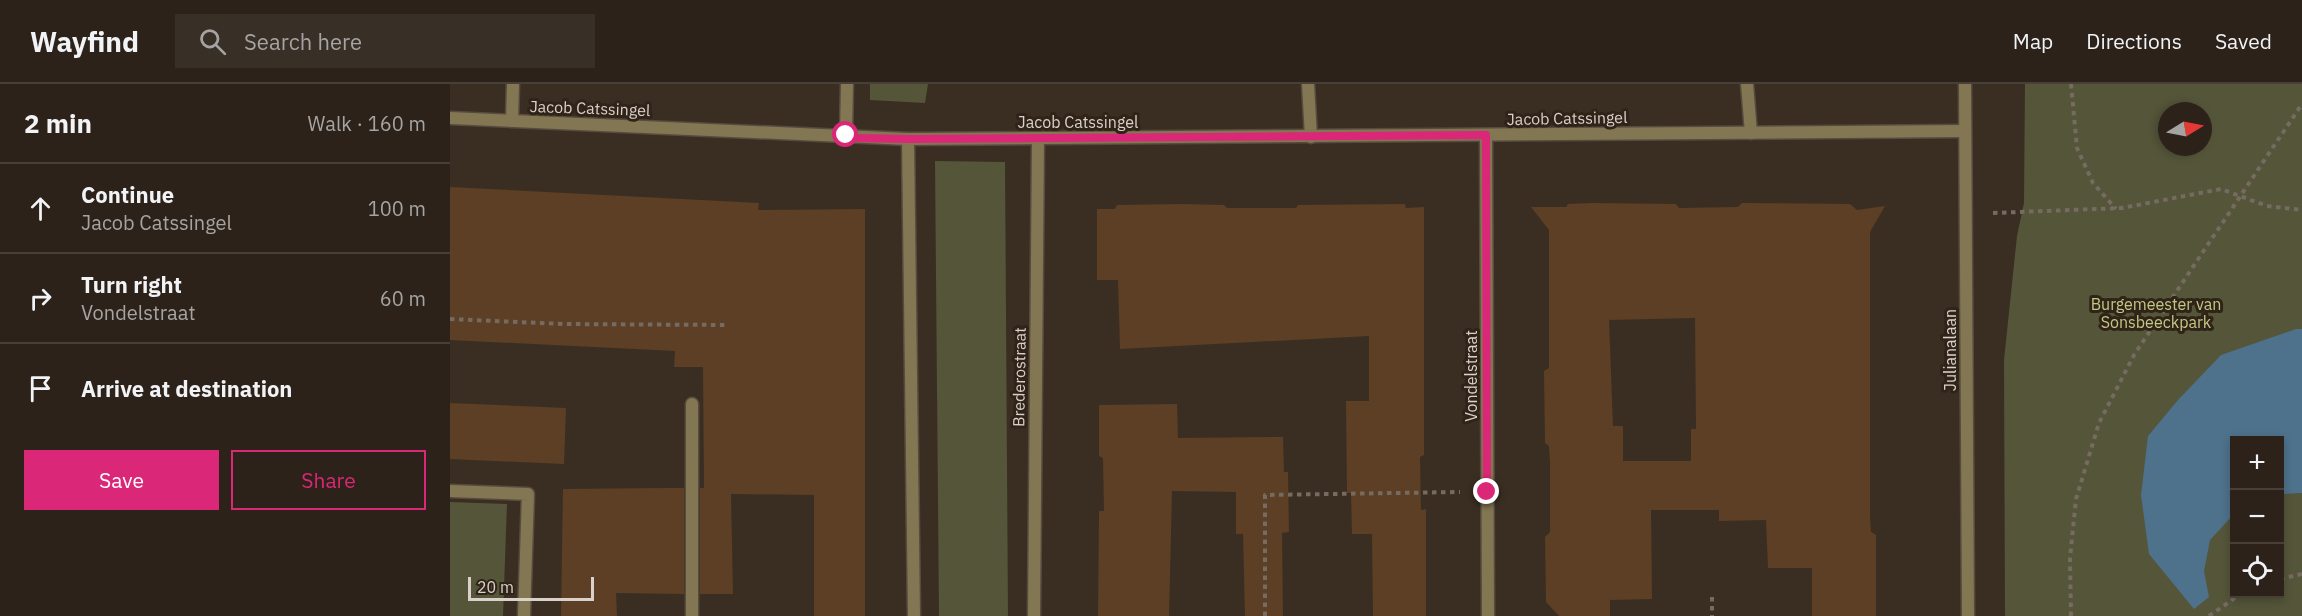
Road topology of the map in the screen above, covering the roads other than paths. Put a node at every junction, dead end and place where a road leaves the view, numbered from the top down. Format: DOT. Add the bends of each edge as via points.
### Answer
graph roads {
  1 [pos="513,84"];
  2 [pos="847,84"];
  3 [pos="1308,84"];
  4 [pos="1747,84"];
  5 [pos="1965,84"];
  6 [pos="450,118"];
  7 [pos="512,121"];
  8 [pos="1965,131"];
  9 [pos="1751,133"];
  10 [pos="846,135"];
  11 [pos="1486,135"];
  12 [pos="1311,137"];
  13 [pos="908,139"];
  14 [pos="1038,139"];
  15 [pos="692,404"];
  16 [pos="450,491"];
  17 [pos="524,616"];
  18 [pos="692,616"];
  19 [pos="914,616"];
  20 [pos="1034,616"];
  21 [pos="1488,616"];
  22 [pos="1968,616"];
  1 -- 7 [label="street, Jacob Catssingel"];
  2 -- 10 [label="street"];
  3 -- 12 [label="street"];
  4 -- 9 [label="street"];
  5 -- 8 [label="street, Julianalaan"];
  6 -- 7 [label="street, Jacob Catssingel"];
  7 -- 10 [label="street, Jacob Catssingel"];
  8 -- 9 [label="street, Jacob Catssingel"];
  8 -- 22 [label="street, Julianalaan"];
  9 -- 11 [label="street, Jacob Catssingel"];
  10 -- 13 [label="street, Jacob Catssingel"];
  11 -- 12 [label="street, Jacob Catssingel"];
  11 -- 21 [label="street, Vondelstraat"];
  12 -- 14 [label="street, Jacob Catssingel"];
  13 -- 14 [label="street, Jacob Catssingel"];
  13 -- 19 [label="street"];
  14 -- 20 [label="street, Brederostraat"];
  15 -- 18 [label="street"];
  16 -- 17 [label="street" via="528,494"];
}
